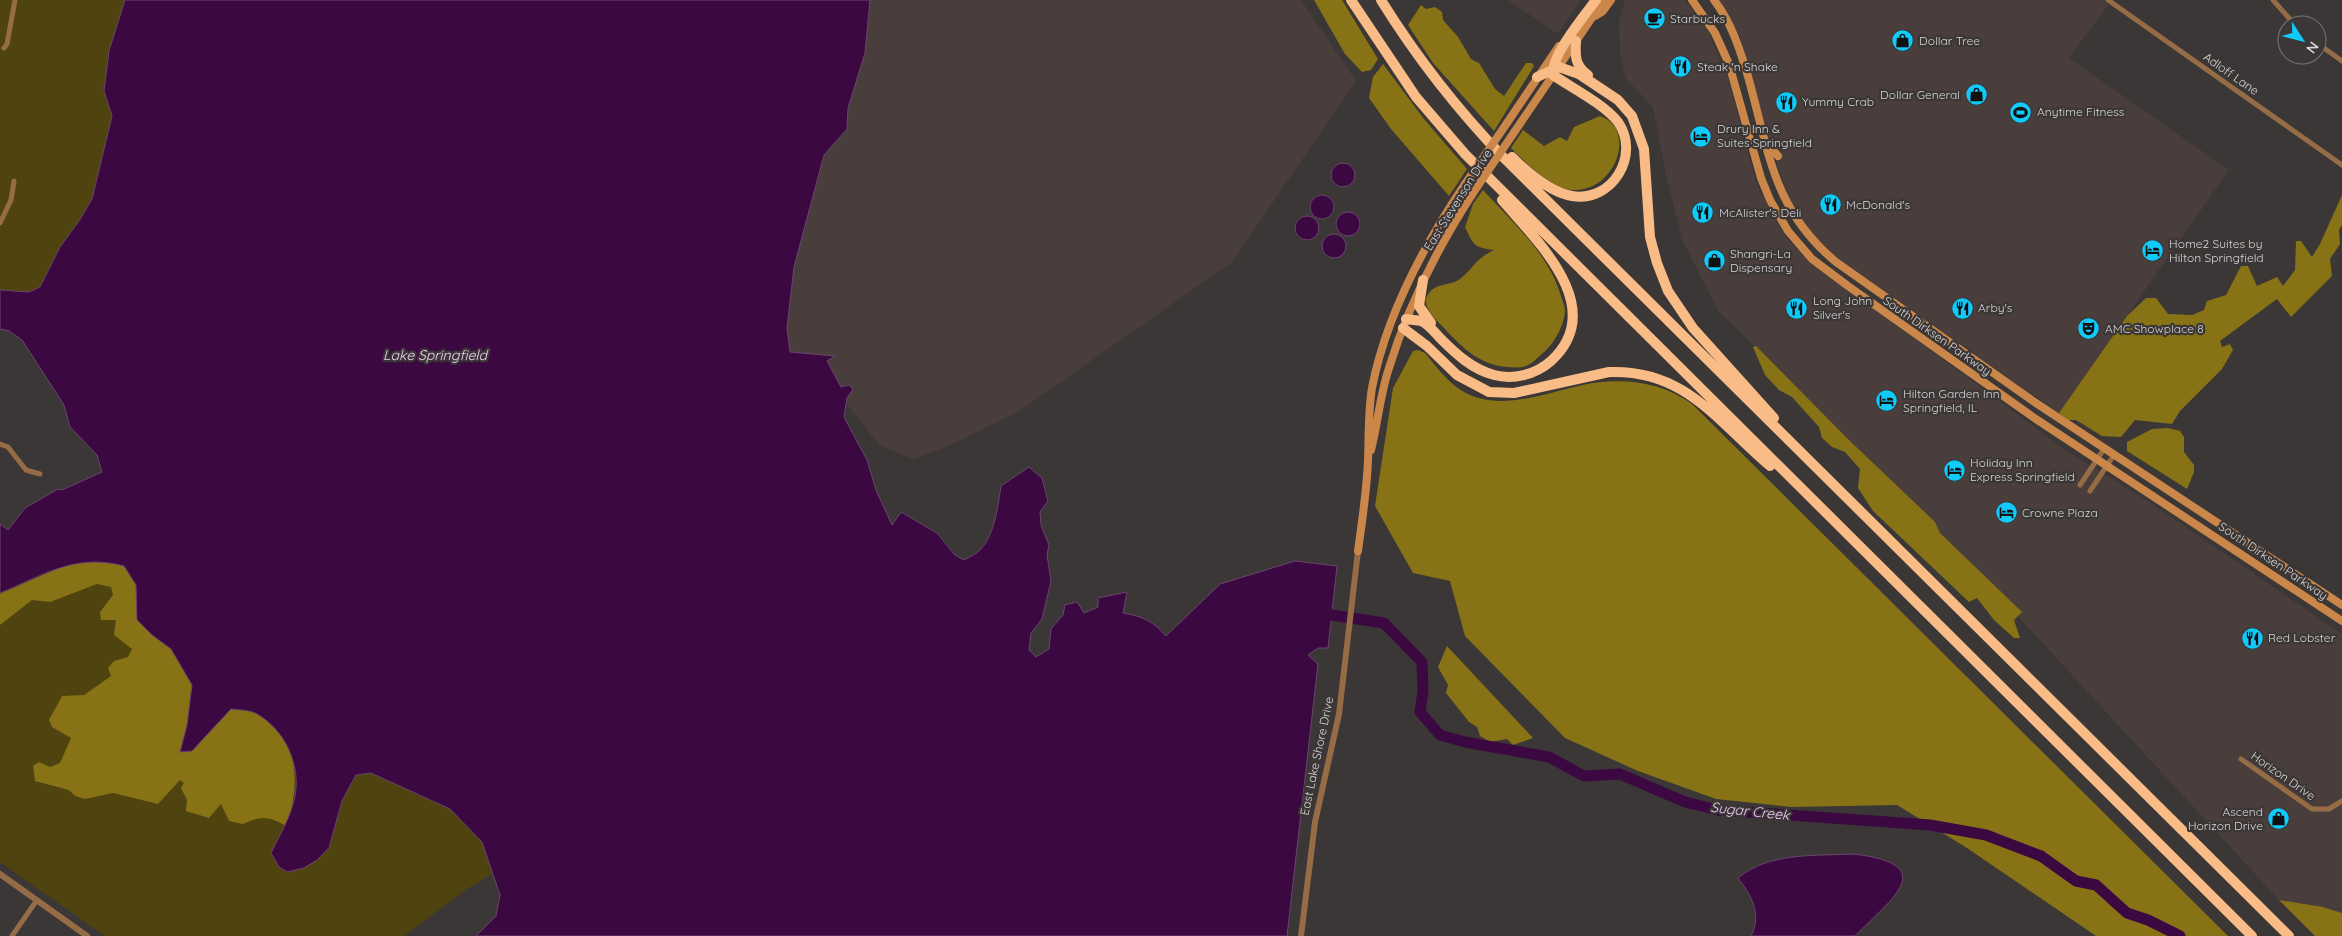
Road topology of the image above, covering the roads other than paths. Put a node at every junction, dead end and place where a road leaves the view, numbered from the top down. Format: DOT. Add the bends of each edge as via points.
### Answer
graph roads {
  1 [pos="15,0"];
  2 [pos="1351,0"];
  3 [pos="1381,0"];
  4 [pos="1590,0"];
  5 [pos="1596,0"];
  6 [pos="1604,0"];
  7 [pos="1611,0"];
  8 [pos="1692,0"];
  9 [pos="1714,0"];
  10 [pos="2108,0"];
  11 [pos="2273,0"];
  12 [pos="2116,2"];
  13 [pos="2286,15"];
  14 [pos="1591,19"];
  15 [pos="1576,41"];
  16 [pos="4,48"];
  17 [pos="2327,50"];
  18 [pos="2342,61"];
  19 [pos="1555,70"];
  20 [pos="1428,72"];
  21 [pos="1537,77"];
  22 [pos="1436,121"];
  23 [pos="1764,139"];
  24 [pos="1644,149"];
  25 [pos="1778,156"];
  26 [pos="2342,165"];
  27 [pos="14,181"];
  28 [pos="0,223"];
  29 [pos="1423,280"];
  30 [pos="1394,318"];
  31 [pos="1404,323"];
  32 [pos="1467,362"];
  33 [pos="0,444"];
  34 [pos="2104,449"];
  35 [pos="2114,455"];
  36 [pos="2096,460"];
  37 [pos="1368,461"];
  38 [pos="2106,466"];
  39 [pos="1819,470"];
  40 [pos="40,474"];
  41 [pos="2080,485"];
  42 [pos="2090,491"];
  43 [pos="1833,520"];
  44 [pos="1358,551"];
  45 [pos="2342,605"];
  46 [pos="2342,621"];
  47 [pos="2241,759"];
  48 [pos="2342,801"];
  49 [pos="0,874"];
  50 [pos="37,900"];
  51 [pos="12,936"];
  52 [pos="88,936"];
  53 [pos="1301,936"];
  54 [pos="2252,936"];
  55 [pos="2288,936"];
  1 -- 16 [label="street"];
  2 -- 22 [label="highway" via="1401,77"];
  3 -- 20 [label="highway"];
  4 -- 21 [label="main road, East Stevenson Drive"];
  5 -- 19 [label="highway" via="1560,52"];
  6 -- 14 [label="main road, East Stevenson Drive"];
  7 -- 14 [label="main road"];
  8 -- 36 [label="main road, South Dirksen Parkway" via="1715,32 1729,64 1765,189 1780,219 1801,247 1848,286"];
  9 -- 23 [label="main road, South Dirksen Parkway" via="1734,33"];
  10 -- 12 [label="street, Adloff Lane"];
  11 -- 13 [label="street"];
  12 -- 26 [label="street, Adloff Lane"];
  14 -- 15 [label="main road, East Stevenson Drive"];
  15 -- 19 [label="main road, East Stevenson Drive"];
  15 -- 24 [label="highway" via="1578,65 1631,109 1641,126"];
  17 -- 18 [label="street"];
  19 -- 20 [label="highway" via="1610,114 1625,138 1625,158 1618,177 1607,188 1591,195 1563,194 1536,177"];
  19 -- 21 [label="highway"];
  19 -- 24 [label="highway" via="1579,74 1624,106 1636,123"];
  19 -- 29 [label="main road, East Stevenson Drive, bridge" via="1472,193"];
  20 -- 39 [label="highway" via="1504,158"];
  21 -- 30 [label="main road, East Stevenson Drive, bridge" via="1441,222"];
  22 -- 32 [label="highway" via="1450,144 1546,253 1564,281 1572,302 1571,325 1565,343 1542,368 1521,376 1500,376"];
  22 -- 43 [label="highway" via="1496,185"];
  23 -- 25 [label="main road"];
  23 -- 34 [label="main road, South Dirksen Parkway" via="1784,200 1800,226 1820,248"];
  24 -- 39 [label="highway" via="1650,237 1668,291 1708,346"];
  27 -- 28 [label="street" via="10,205"];
  29 -- 31 [label="main road, East Stevenson Drive"];
  29 -- 32 [label="highway" via="1418,300 1420,310"];
  30 -- 31 [label="main road"];
  30 -- 37 [label="main road, East Stevenson Drive" via="1372,388"];
  31 -- 32 [label="highway" via="1421,321 1428,325"];
  31 -- 37 [label="main road, East Stevenson Drive" via="1384,384"];
  31 -- 43 [label="highway" via="1457,375 1489,392 1514,393 1609,372 1658,378 1676,385 1695,397"];
  33 -- 40 [label="street" via="8,447 26,470"];
  34 -- 35 [label="main road, South Dirksen Parkway"];
  34 -- 36 [label="street"];
  35 -- 38 [label="street"];
  35 -- 45 [label="main road, South Dirksen Parkway"];
  36 -- 38 [label="main road, South Dirksen Parkway"];
  36 -- 41 [label="street"];
  37 -- 44 [label="main road, East Stevenson Drive"];
  38 -- 42 [label="street"];
  38 -- 46 [label="main road, South Dirksen Parkway"];
  39 -- 55 [label="highway"];
  43 -- 54 [label="highway"];
  44 -- 53 [label="street, East Lake Shore Drive" via="1339,714 1315,822"];
  47 -- 48 [label="street, Horizon Drive" via="2312,809 2329,809"];
  49 -- 50 [label="street"];
  50 -- 51 [label="street"];
  50 -- 52 [label="street"];
}
